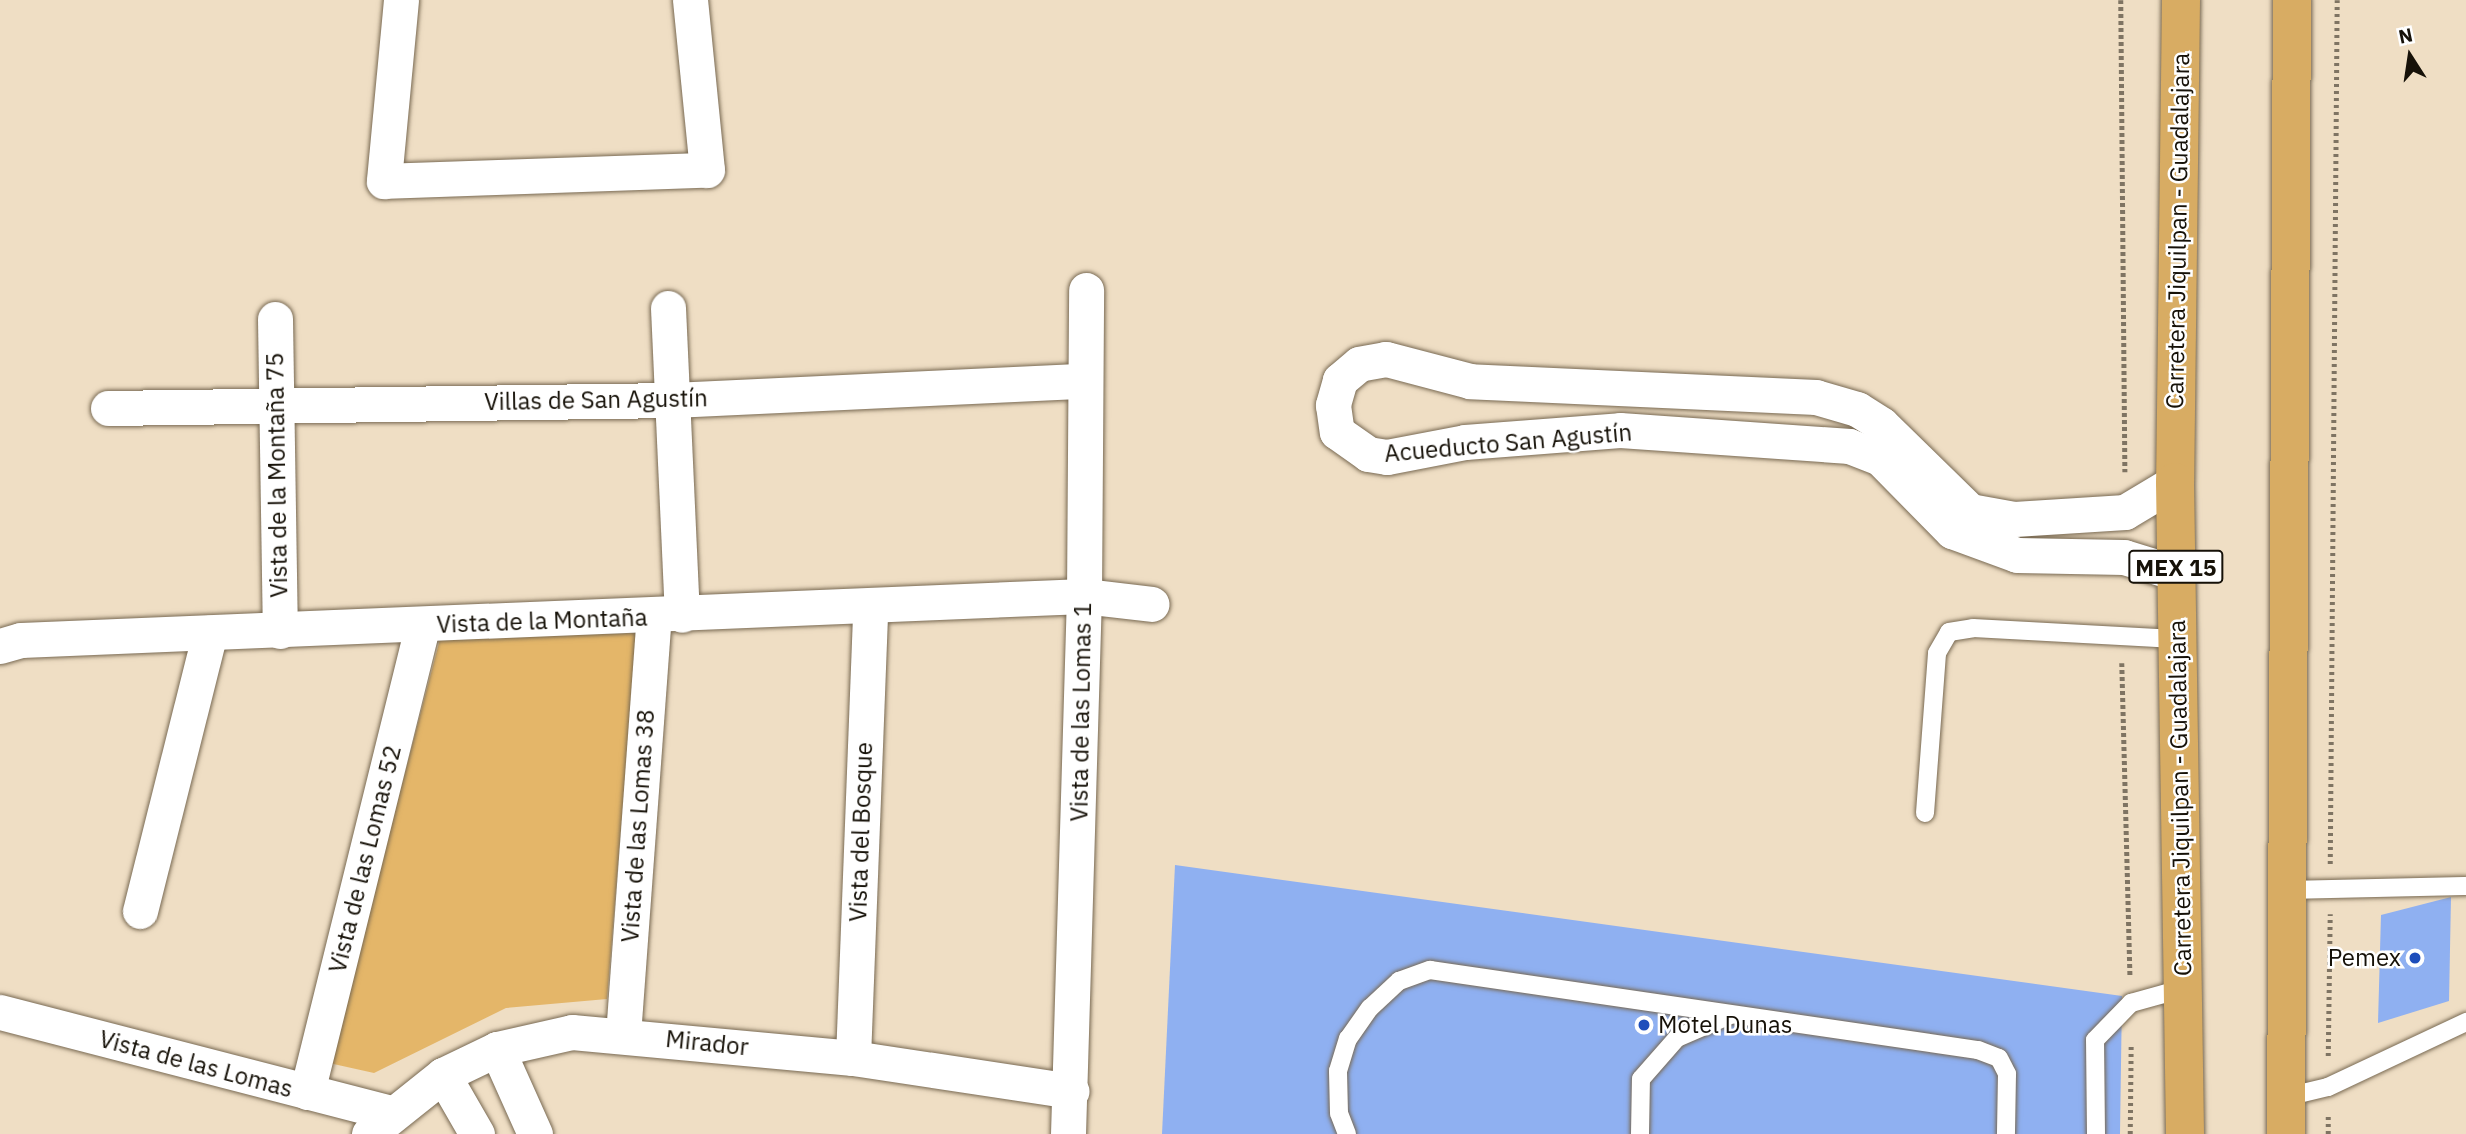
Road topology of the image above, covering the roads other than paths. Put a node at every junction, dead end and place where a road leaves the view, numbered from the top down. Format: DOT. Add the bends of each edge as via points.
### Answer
graph roads {
  1 [pos="401,0"];
  2 [pos="690,0"];
  3 [pos="2181,0"];
  4 [pos="2292,0"];
  5 [pos="1086,290"];
  6 [pos="668,308"];
  7 [pos="275,319"];
  8 [pos="1082,381"];
  9 [pos="1619,385"];
  10 [pos="674,400"];
  11 [pos="276,406"];
  12 [pos="108,408"];
  13 [pos="1620,430"];
  14 [pos="2175,482"];
  15 [pos="1961,521"];
  16 [pos="2176,573"];
  17 [pos="1084,596"];
  18 [pos="1152,604"];
  19 [pos="870,606"];
  20 [pos="668,615"];
  21 [pos="423,625"];
  22 [pos="280,631"];
  23 [pos="210,633"];
  24 [pos="2176,639"];
  25 [pos="0,646"];
  26 [pos="1925,813"];
  27 [pos="2466,886"];
  28 [pos="2285,890"];
  29 [pos="140,911"];
  30 [pos="2185,988"];
  31 [pos="0,1012"];
  32 [pos="1730,1015"];
  33 [pos="2466,1022"];
  34 [pos="622,1035"];
  35 [pos="497,1049"];
  36 [pos="853,1058"];
  37 [pos="443,1075"];
  38 [pos="1072,1091"];
  39 [pos="307,1093"];
  40 [pos="2286,1115"];
  41 [pos="381,1124"];
  42 [pos="477,1134"];
  43 [pos="535,1134"];
  44 [pos="1068,1134"];
  45 [pos="1347,1134"];
  46 [pos="1640,1134"];
  47 [pos="2006,1134"];
  48 [pos="2096,1134"];
  49 [pos="2185,1134"];
  1 -- 2 [label="street" via="384,181 707,170"];
  3 -- 14 [label="highway, Carretera Jiquilpan - Guadalajara / MEX 15"];
  4 -- 28 [label="highway"];
  5 -- 8 [label="street, Vista de las Lomas 1"];
  6 -- 10 [label="street, Vista de las Lomas 38"];
  7 -- 11 [label="street, Vista de la Montaña 75"];
  8 -- 10 [label="street, Villas de San Agustín"];
  8 -- 17 [label="street, Vista de las Lomas 1"];
  9 -- 13 [label="street"];
  9 -- 13 [label="street, Acueducto San Agustín" via="1471,381 1386,359 1359,363 1340,380 1333,405 1336,432 1368,454 1387,457 1465,442"];
  9 -- 15 [label="street, Acueducto San Agustín" via="1816,397 1857,409 1907,447"];
  10 -- 11 [label="street, Villas de San Agustín"];
  10 -- 20 [label="street, Vista de las Lomas 38"];
  11 -- 12 [label="street, Villas de San Agustín"];
  11 -- 22 [label="street, Vista de la Montaña 75"];
  13 -- 15 [label="street, Acueducto San Agustín" via="1849,446 1880,458"];
  14 -- 15 [label="street" via="2125,512"];
  14 -- 16 [label="highway, Carretera Jiquilpan - Guadalajara / MEX 15"];
  15 -- 16 [label="street, Acueducto San Agustín" via="2017,555 2124,557"];
  16 -- 24 [label="highway, Carretera Jiquilpan - Guadalajara / MEX 15"];
  17 -- 18 [label="street, Vista de la Montaña"];
  17 -- 19 [label="street, Vista de la Montaña"];
  17 -- 38 [label="street, Vista de las Lomas 1"];
  19 -- 20 [label="street, Vista de la Montaña"];
  19 -- 36 [label="street, Vista del Bosque"];
  20 -- 21 [label="street, Vista de la Montaña"];
  20 -- 34 [label="street, Vista de las Lomas 38"];
  21 -- 22 [label="street, Vista de la Montaña"];
  21 -- 39 [label="street, Vista de las Lomas 52"];
  22 -- 23 [label="street, Vista de la Montaña"];
  23 -- 25 [label="street, Vista de la Montaña" via="21,640"];
  23 -- 29 [label="street"];
  24 -- 26 [label="lane" via="1973,628 1949,632 1937,653"];
  24 -- 30 [label="highway, Carretera Jiquilpan - Guadalajara / MEX 15"];
  27 -- 28 [label="lane"];
  28 -- 40 [label="highway"];
  30 -- 48 [label="lane" via="2131,1003 2095,1040"];
  30 -- 49 [label="highway, Carretera Jiquilpan - Guadalajara / MEX 15"];
  31 -- 39 [label="street, Vista de las Lomas"];
  32 -- 45 [label="lane" via="1430,970 1399,981 1370,1008 1348,1039 1338,1071 1339,1113"];
  32 -- 46 [label="lane" via="1677,1038 1641,1079"];
  32 -- 47 [label="lane" via="1978,1050 1999,1058 2007,1074"];
  33 -- 40 [label="lane" via="2328,1087"];
  34 -- 35 [label="street, Mirador" via="572,1032"];
  34 -- 36 [label="street, Mirador"];
  35 -- 37 [label="street, Mirador"];
  35 -- 43 [label="street"];
  36 -- 38 [label="street, Mirador"];
  37 -- 41 [label="street, Mirador"];
  37 -- 42 [label="street"];
  38 -- 44 [label="street, Vista de las Lomas 1"];
  39 -- 41 [label="street, Vista de las Lomas"];
}
